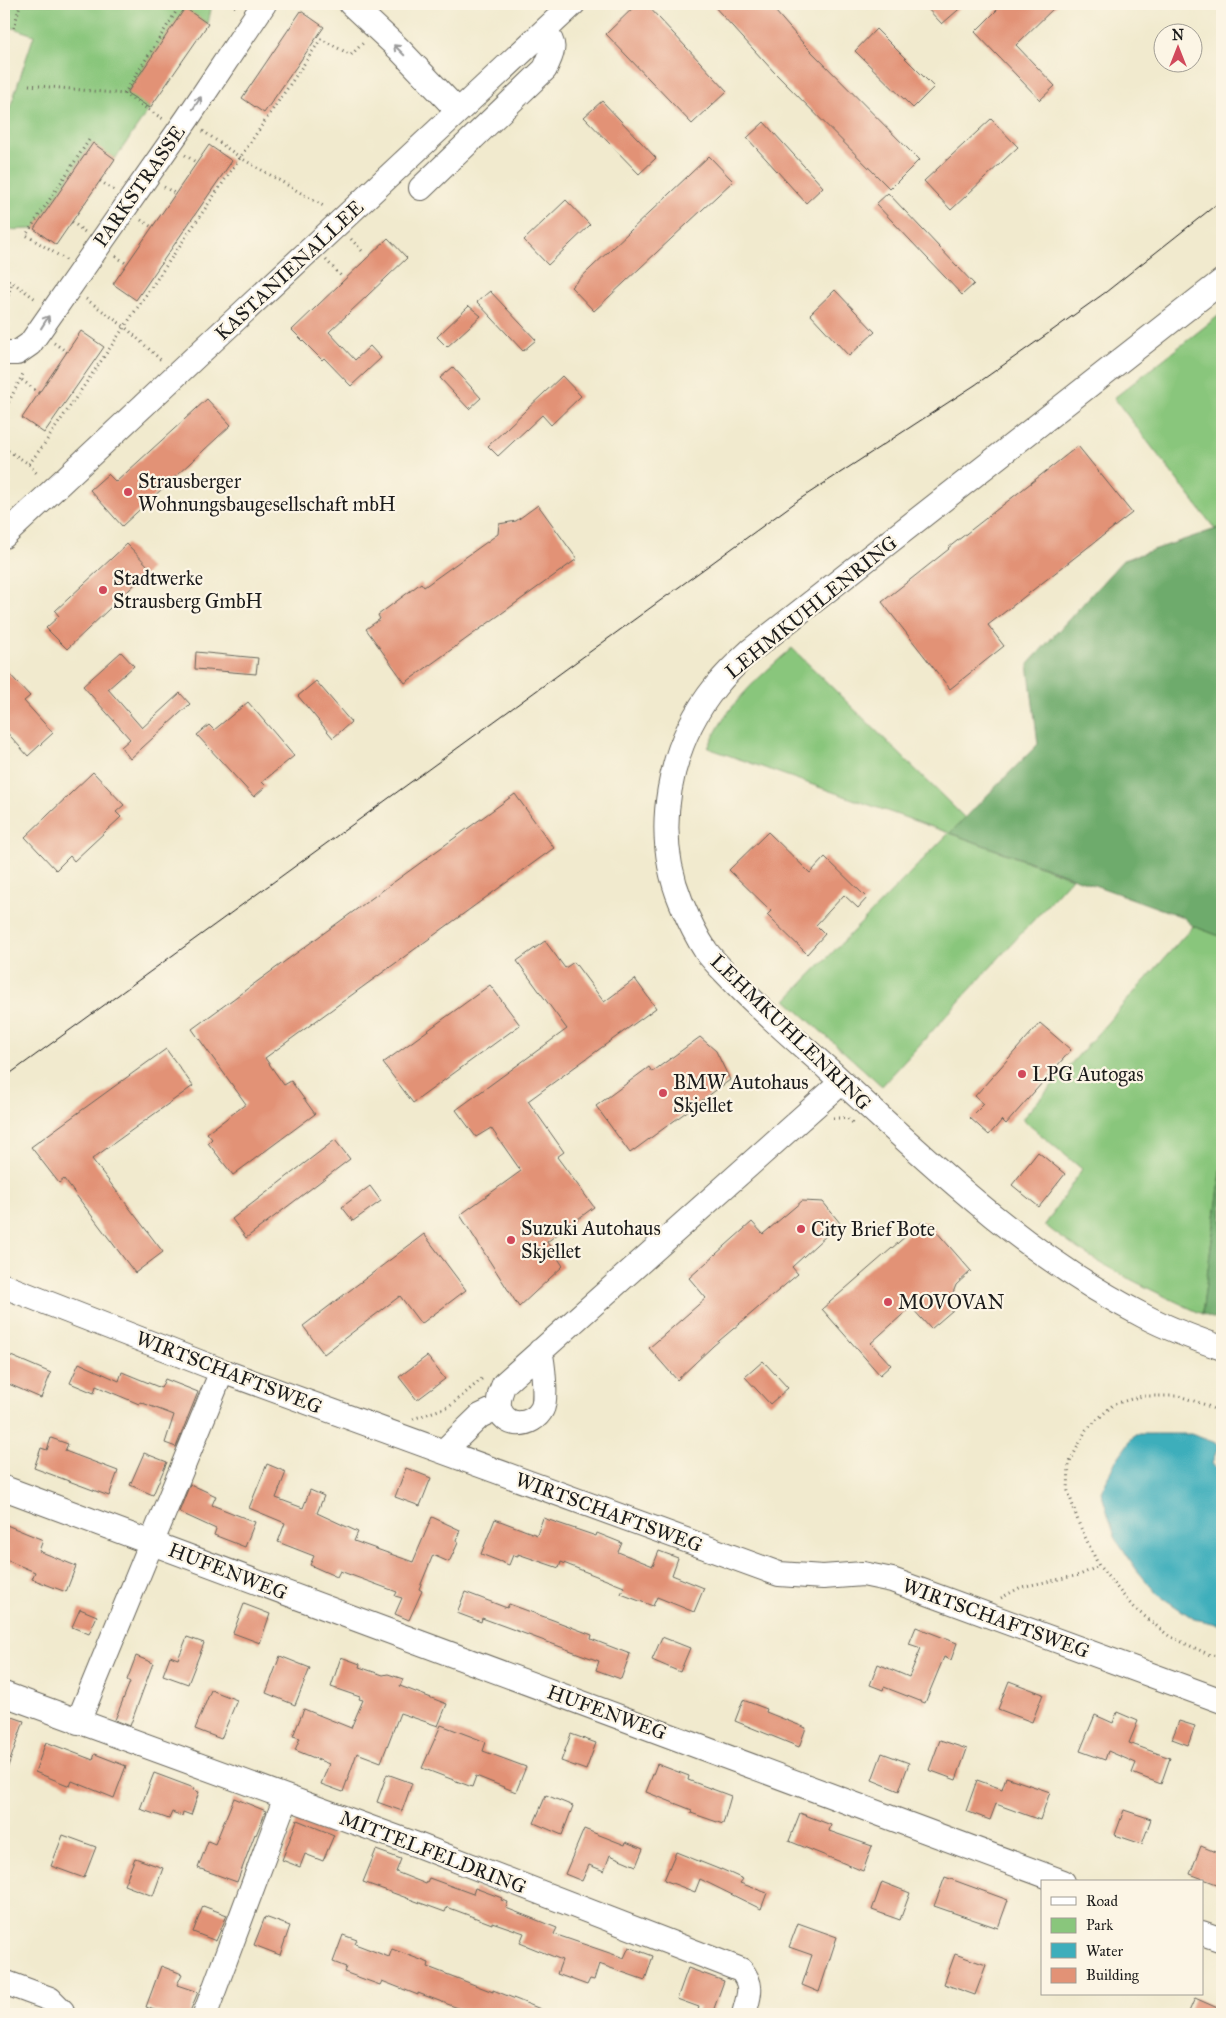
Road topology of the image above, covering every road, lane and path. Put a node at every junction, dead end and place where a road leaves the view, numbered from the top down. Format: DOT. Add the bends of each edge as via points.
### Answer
graph roads {
  1 [pos="20,4"];
  2 [pos="181,4"];
  3 [pos="264,4"];
  4 [pos="351,4"];
  5 [pos="573,4"];
  6 [pos="14,28"];
  7 [pos="544,31"];
  8 [pos="356,51"];
  9 [pos="29,85"];
  10 [pos="124,94"];
  11 [pos="458,111"];
  12 [pos="183,124"];
  13 [pos="89,140"];
  14 [pos="241,158"];
  15 [pos="420,188"];
  16 [pos="327,209"];
  17 [pos="75,278"];
  18 [pos="4,279"];
  19 [pos="1222,281"];
  20 [pos="12,282"];
  21 [pos="4,310"];
  22 [pos="52,311"];
  23 [pos="125,327"];
  24 [pos="10,353"];
  25 [pos="164,362"];
  26 [pos="22,380"];
  27 [pos="39,392"];
  28 [pos="4,411"];
  29 [pos="4,448"];
  30 [pos="29,464"];
  31 [pos="40,477"];
  32 [pos="4,536"];
  33 [pos="842,1082"];
  34 [pos="4,1286"];
  35 [pos="1222,1348"];
  36 [pos="540,1351"];
  37 [pos="222,1371"];
  38 [pos="499,1407"];
  39 [pos="1222,1413"];
  40 [pos="444,1451"];
  41 [pos="4,1488"];
  42 [pos="152,1542"];
  43 [pos="1099,1566"];
  44 [pos="990,1615"];
  45 [pos="1222,1656"];
  46 [pos="4,1694"];
  47 [pos="1222,1701"];
  48 [pos="78,1722"];
  49 [pos="286,1797"];
  50 [pos="1057,1880"];
  51 [pos="1204,1934"];
  52 [pos="1222,1940"];
  53 [pos="4,1982"];
  54 [pos="62,2014"];
  55 [pos="204,2014"];
  56 [pos="744,2014"];
  1 -- 6 [label="path"];
  2 -- 10 [label="path"];
  12 -- 3 [label="street, PARKSTRASSE, one-way"];
  11 -- 4 [label="street, one-way"];
  5 -- 7 [label="street, KASTANIENALLEE"];
  7 -- 11 [label="street, KASTANIENALLEE"];
  7 -- 15 [label="street" via="552,40 553,50 545,69"];
  8 -- 14 [label="path" via="351,55 321,40"];
  9 -- 10 [label="path"];
  10 -- 12 [label="path"];
  11 -- 32 [label="street, KASTANIENALLEE"];
  12 -- 14 [label="path"];
  12 -- 17 [label="street, PARKSTRASSE"];
  13 -- 17 [label="path" via="26,235"];
  14 -- 16 [label="path"];
  14 -- 23 [label="path"];
  17 -- 22 [label="street, PARKSTRASSE"];
  17 -- 23 [label="path"];
  18 -- 20 [label="path"];
  19 -- 33 [label="street, LEHMKUHLENRING" via="750,651 715,687 688,732 672,775 667,802 668,852 680,901 706,951 721,968"];
  20 -- 21 [label="path"];
  20 -- 22 [label="path"];
  24 -- 22 [label="street, PARKSTRASSE, one-way" via="30,344"];
  23 -- 25 [label="path"];
  23 -- 30 [label="path"];
  24 -- 26 [label="path" via="25,374"];
  26 -- 27 [label="path"];
  26 -- 28 [label="path"];
  29 -- 30 [label="path"];
  30 -- 31 [label="path"];
  33 -- 35 [label="street, LEHMKUHLENRING" via="980,1206 1054,1261 1144,1316"];
  33 -- 36 [label="street"];
  34 -- 37 [label="street, WIRTSCHAFTSWEG"];
  36 -- 38 [label="street" via="504,1384"];
  36 -- 38 [label="street" via="544,1407 537,1417 526,1424 513,1423 504,1417"];
  37 -- 40 [label="street, WIRTSCHAFTSWEG"];
  37 -- 42 [label="street, HUFENWEG"];
  38 -- 40 [label="street" via="480,1416"];
  39 -- 43 [label="path" via="1179,1396 1142,1396 1114,1404 1086,1430 1069,1464 1068,1491"];
  40 -- 44 [label="street, WIRTSCHAFTSWEG" via="779,1574 823,1577 863,1574 892,1580"];
  41 -- 42 [label="street, HUFENWEG"];
  42 -- 48 [label="street"];
  42 -- 50 [label="street, HUFENWEG"];
  43 -- 44 [label="path" via="1080,1575 1021,1587 1002,1596"];
  43 -- 45 [label="path" via="1133,1607 1168,1636 1210,1655"];
  44 -- 47 [label="street, WIRTSCHAFTSWEG"];
  46 -- 48 [label="street, MITTELFELDRING"];
  48 -- 49 [label="street, MITTELFELDRING"];
  49 -- 55 [label="street"];
  49 -- 56 [label="street, MITTELFELDRING" via="741,1970 750,1989"];
  51 -- 52 [label="street"];
  53 -- 54 [label="street" via="50,2000"];
}
